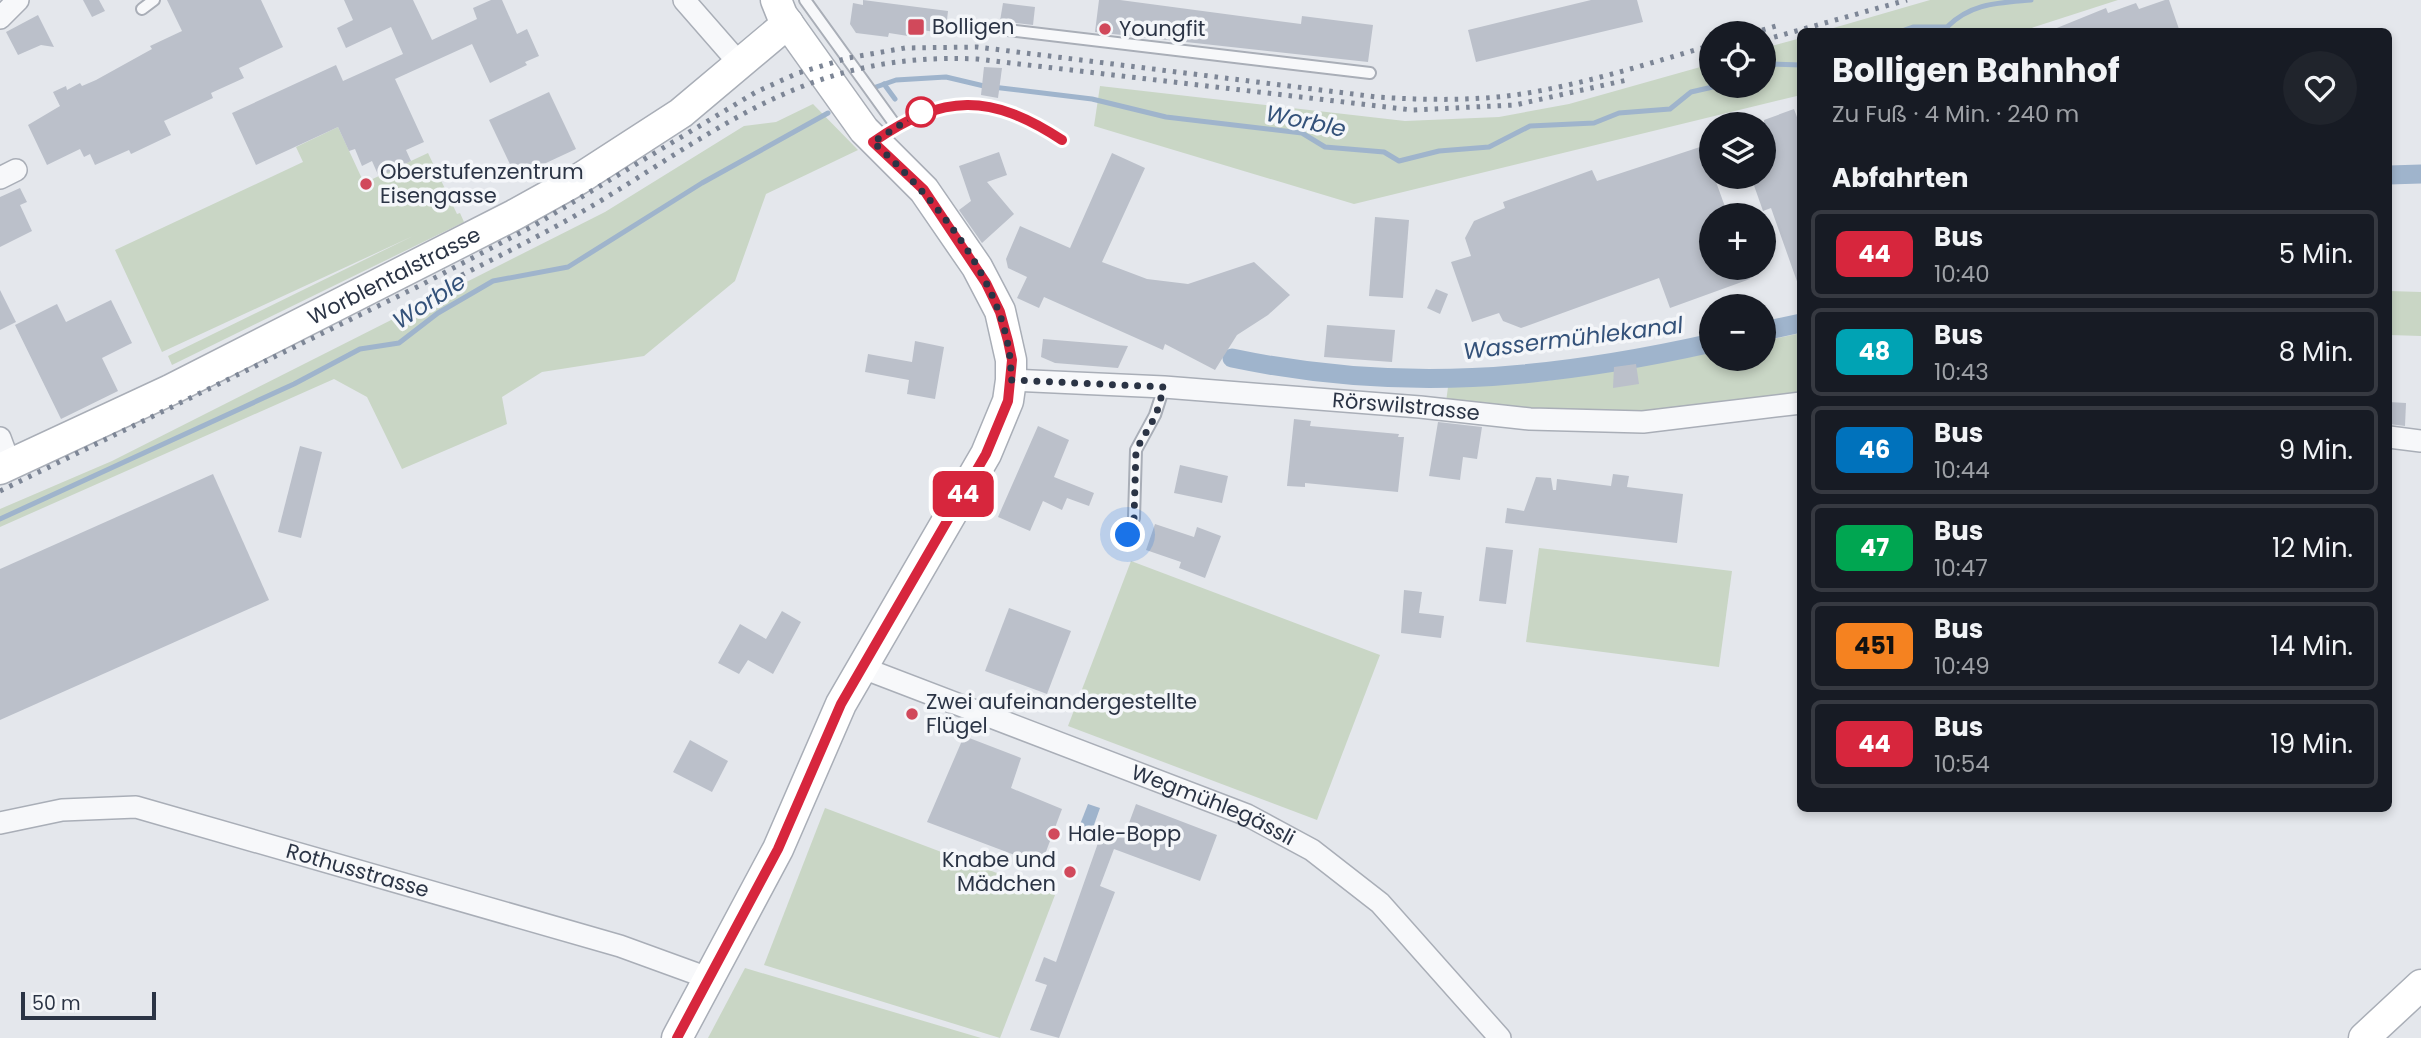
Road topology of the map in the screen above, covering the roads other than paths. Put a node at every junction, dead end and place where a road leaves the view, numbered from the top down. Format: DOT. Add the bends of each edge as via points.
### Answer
graph roads {
  1 [pos="18,0"];
  2 [pos="154,0"];
  3 [pos="684,0"];
  4 [pos="790,8"];
  5 [pos="142,9"];
  6 [pos="0,18"];
  7 [pos="999,29"];
  8 [pos="739,63"];
  9 [pos="1370,73"];
  10 [pos="885,134"];
  11 [pos="1062,140"];
  12 [pos="1011,380"];
  13 [pos="1164,387"];
  14 [pos="1797,403"];
  15 [pos="2392,438"];
  16 [pos="2421,441"];
  17 [pos="3,457"];
  18 [pos="1128,535"];
  19 [pos="863,668"];
  20 [pos="0,823"];
  21 [pos="708,978"];
  22 [pos="2421,985"];
  23 [pos="677,1038"];
  24 [pos="1500,1038"];
  25 [pos="2364,1038"];
  1 -- 6 [label="street"];
  2 -- 5 [label="lane"];
  3 -- 8 [label="street"];
  4 -- 8 [label="main road, Worblentalstrasse"];
  4 -- 10 [label="main road"];
  7 -- 9 [label="lane"];
  8 -- 17 [label="main road, Worblentalstrasse" via="681,113 514,215 170,390"];
  10 -- 11 [label="lane" via="934,108 986,107 1014,113"];
  10 -- 12 [label="main road" via="986,283 1007,334"];
  12 -- 13 [label="street, Rörswilstrasse"];
  12 -- 19 [label="main road" via="1008,401 986,454"];
  13 -- 14 [label="street, Rörswilstrasse" via="1530,419 1643,422"];
  13 -- 18 [label="lane" via="1156,415 1136,450 1134,518"];
  15 -- 16 [label="street"];
  19 -- 21 [label="main road" via="841,704 778,849"];
  19 -- 24 [label="street, Wegmühlegässli" via="1247,815 1312,850 1380,903"];
  20 -- 21 [label="street, Rothusstrasse" via="62,810 136,807 620,946"];
  21 -- 23 [label="main road"];
  22 -- 25 [label="main road"];
}
